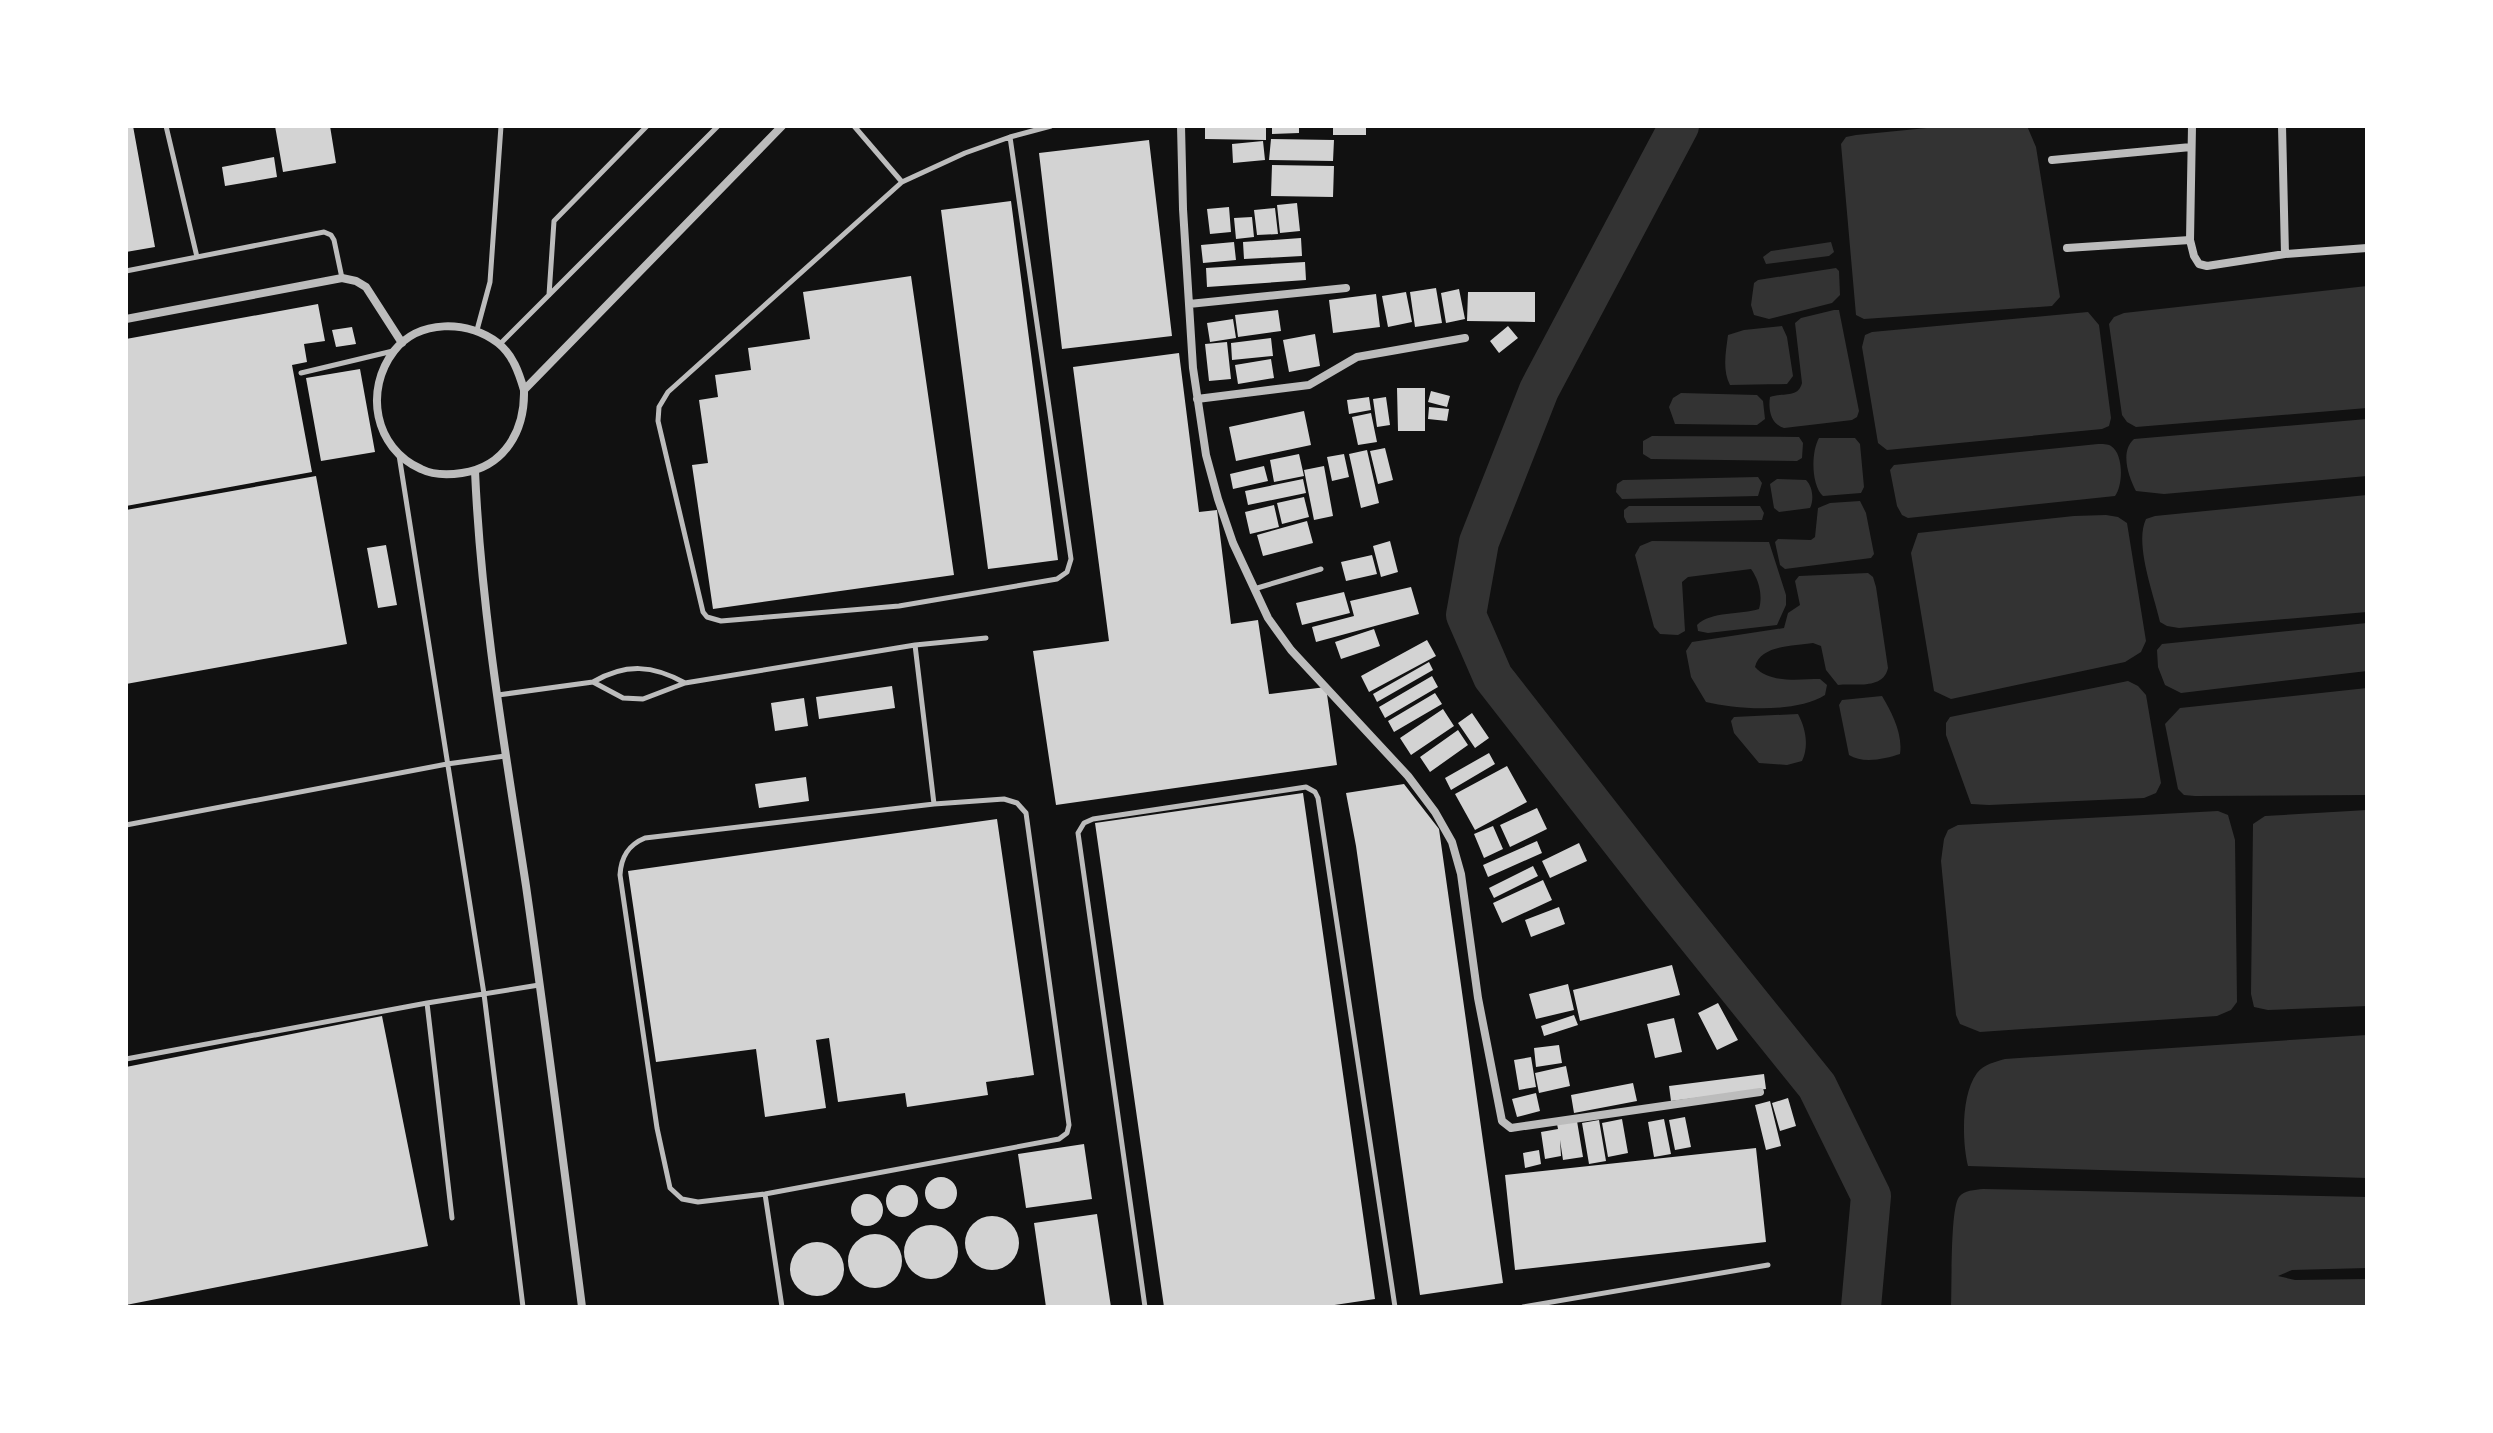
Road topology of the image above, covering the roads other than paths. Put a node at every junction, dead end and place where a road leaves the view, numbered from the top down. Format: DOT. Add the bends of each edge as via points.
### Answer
graph roads {
  1 [pos="166,126"];
  2 [pos="501,126"];
  3 [pos="647,126"];
  4 [pos="718,126"];
  5 [pos="782,126"];
  6 [pos="854,126"];
  7 [pos="1051,126"];
  8 [pos="1181,126"];
  9 [pos="2192,126"];
  10 [pos="2282,126"];
  11 [pos="1010,137"];
  12 [pos="2191,147"];
  13 [pos="2052,160"];
  14 [pos="902,182"];
  15 [pos="2190,240"];
  16 [pos="2067,248"];
  17 [pos="2367,248"];
  18 [pos="2285,254"];
  19 [pos="197,257"];
  20 [pos="126,271"];
  21 [pos="342,278"];
  22 [pos="1346,288"];
  23 [pos="549,295"];
  24 [pos="1189,304"];
  25 [pos="126,319"];
  26 [pos="477,330"];
  27 [pos="1465,338"];
  28 [pos="402,343"];
  29 [pos="500,344"];
  30 [pos="394,351"];
  31 [pos="301,373"];
  32 [pos="524,390"];
  33 [pos="1197,399"];
  34 [pos="399,455"];
  35 [pos="475,471"];
  36 [pos="1321,569"];
  37 [pos="1253,590"];
  38 [pos="986,638"];
  39 [pos="915,645"];
  40 [pos="593,682"];
  41 [pos="685,683"];
  42 [pos="498,695"];
  43 [pos="506,756"];
  44 [pos="447,764"];
  45 [pos="934,804"];
  46 [pos="126,825"];
  47 [pos="540,985"];
  48 [pos="484,994"];
  49 [pos="427,1003"];
  50 [pos="126,1059"];
  51 [pos="1760,1092"];
  52 [pos="765,1194"];
  53 [pos="452,1218"];
  54 [pos="1768,1265"];
  55 [pos="523,1307"];
  56 [pos="582,1307"];
  57 [pos="782,1307"];
  58 [pos="1145,1307"];
  59 [pos="1395,1307"];
  60 [pos="1523,1307"];
  1 -- 19 [label="lane"];
  2 -- 26 [label="lane" via="490,282"];
  3 -- 23 [label="lane" via="554,221"];
  4 -- 23 [label="lane"];
  5 -- 32 [label="street"];
  6 -- 14 [label="lane"];
  7 -- 11 [label="lane"];
  8 -- 24 [label="street"];
  9 -- 12 [label="street"];
  10 -- 18 [label="street"];
  11 -- 14 [label="lane"];
  11 -- 14 [label="lane" via="1071,559 1067,572 1057,579 899,606 710,619 703,612 658,421 663,399"];
  12 -- 13 [label="street"];
  12 -- 15 [label="street"];
  15 -- 16 [label="street"];
  15 -- 18 [label="street" via="2196,261 2207,266"];
  17 -- 18 [label="street"];
  19 -- 20 [label="lane"];
  19 -- 21 [label="lane" via="324,232 334,240"];
  21 -- 25 [label="street"];
  21 -- 28 [label="street" via="366,287"];
  22 -- 24 [label="street"];
  23 -- 29 [label="lane"];
  24 -- 33 [label="street"];
  26 -- 28 [label="street" via="451,325 425,330"];
  26 -- 29 [label="street"];
  27 -- 33 [label="street" via="1370,353 1309,385"];
  28 -- 30 [label="street"];
  29 -- 32 [label="street" via="516,365"];
  30 -- 31 [label="lane"];
  30 -- 34 [label="street" via="376,392 377,415"];
  32 -- 35 [label="street" via="525,411 514,439 493,462"];
  33 -- 37 [label="street" via="1218,499"];
  34 -- 35 [label="street" via="435,473"];
  34 -- 44 [label="lane"];
  35 -- 42 [label="street" via="478,541"];
  36 -- 37 [label="lane"];
  37 -- 51 [label="street" via="1291,650 1408,776 1449,835 1461,874 1498,1112 1505,1124 1511,1128"];
  38 -- 39 [label="lane"];
  39 -- 41 [label="lane"];
  39 -- 45 [label="lane"];
  40 -- 41 [label="lane" via="639,668 663,671"];
  40 -- 41 [label="lane" via="634,700"];
  40 -- 42 [label="lane"];
  42 -- 43 [label="street"];
  43 -- 44 [label="lane"];
  43 -- 47 [label="street"];
  44 -- 46 [label="lane"];
  44 -- 48 [label="lane"];
  45 -- 52 [label="lane" via="1004,799 1026,813 1067,1133 1059,1139"];
  45 -- 52 [label="lane" via="645,838 622,857 620,875 670,1188 682,1199 698,1202"];
  47 -- 48 [label="lane"];
  47 -- 56 [label="street"];
  48 -- 49 [label="lane"];
  48 -- 55 [label="lane"];
  49 -- 50 [label="lane"];
  49 -- 53 [label="lane"];
  52 -- 57 [label="lane"];
  54 -- 60 [label="lane"];
  58 -- 59 [label="lane" via="1078,833 1093,819 1306,787 1318,798"];
}
